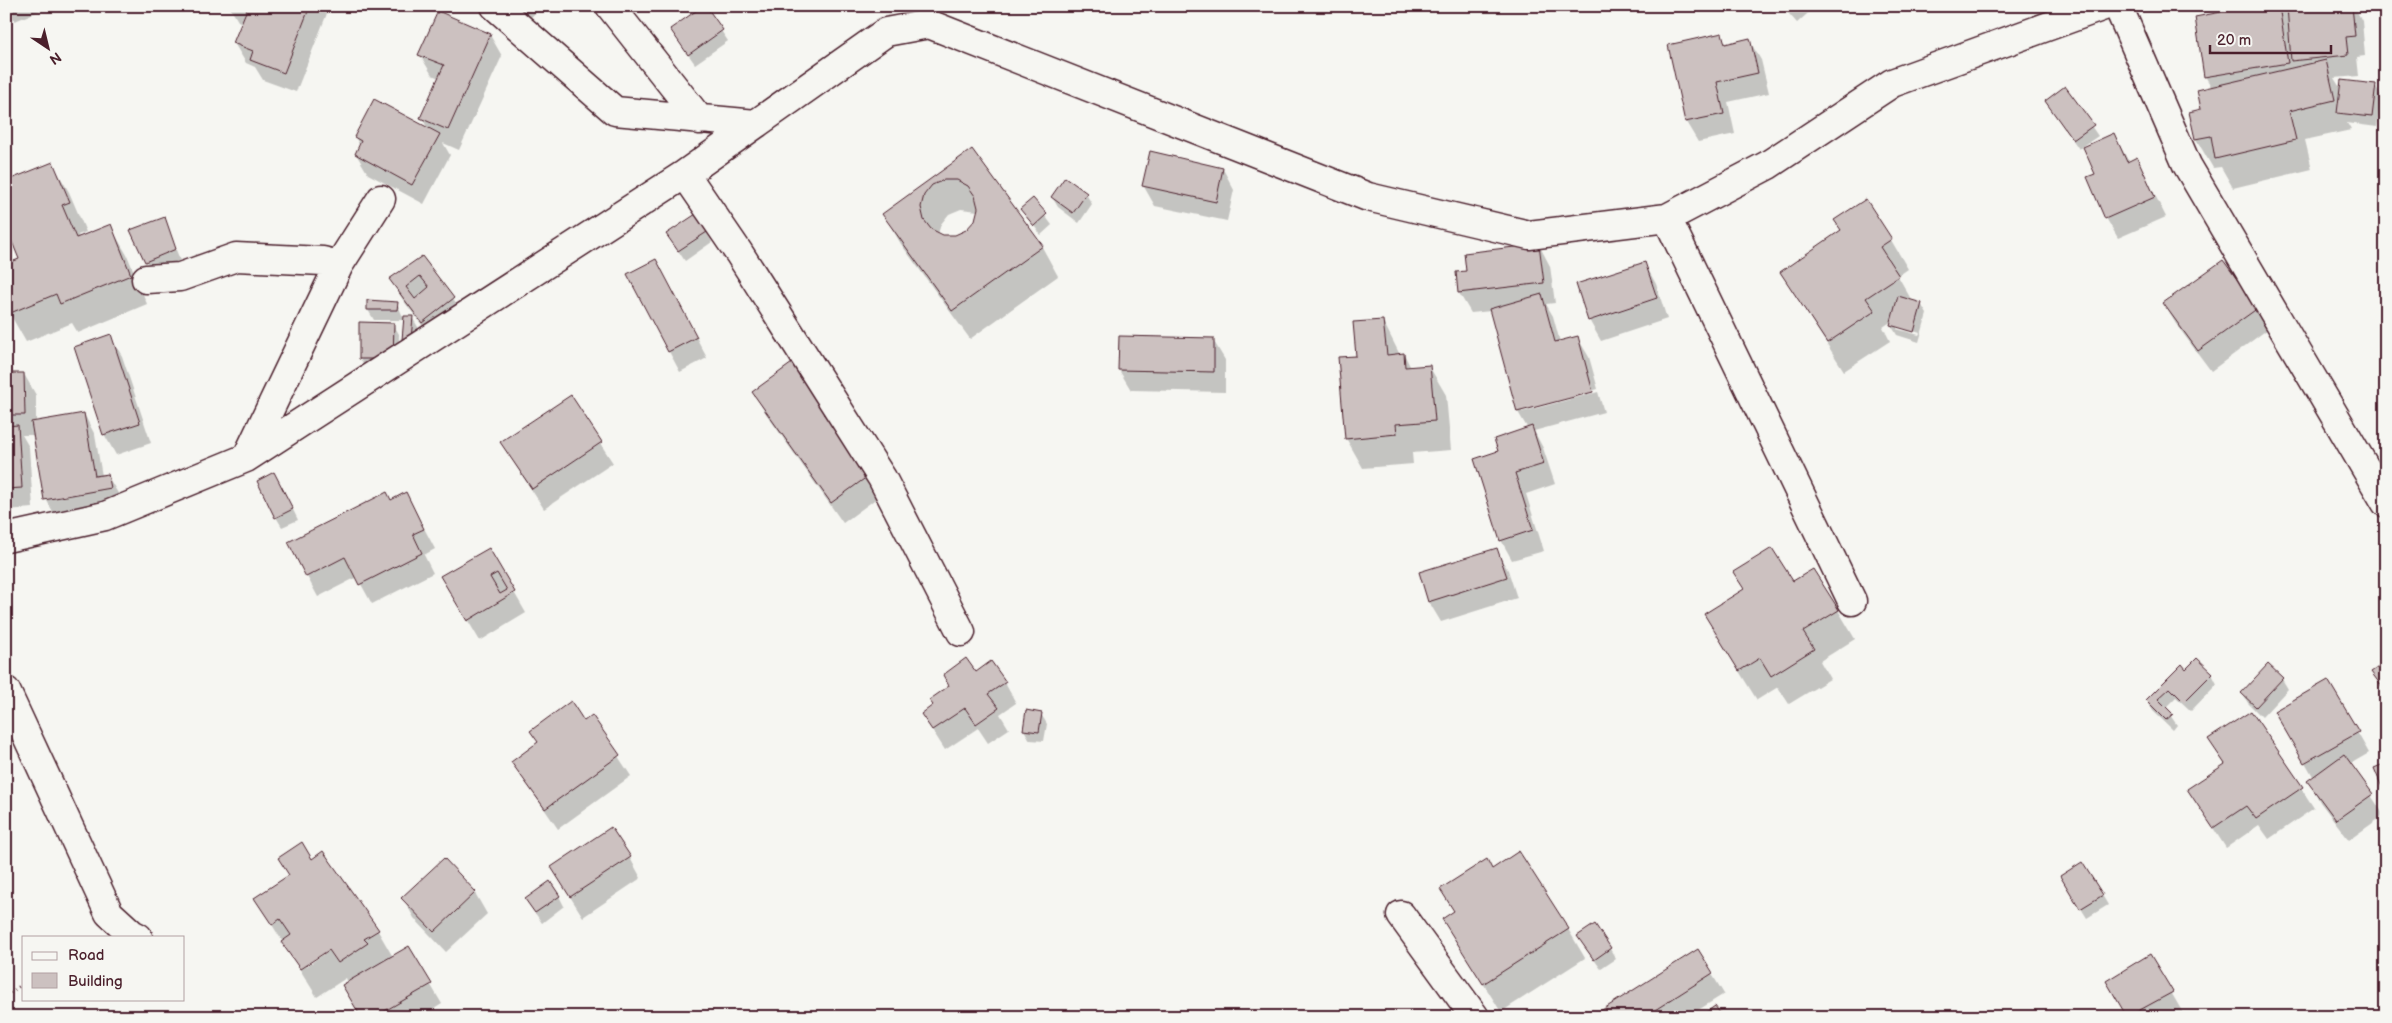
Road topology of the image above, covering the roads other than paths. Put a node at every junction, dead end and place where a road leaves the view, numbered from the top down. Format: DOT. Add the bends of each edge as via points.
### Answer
graph roads {
  1 [pos="495,6"];
  2 [pos="610,6"];
  3 [pos="2104,6"];
  4 [pos="2118,6"];
  5 [pos="931,15"];
  6 [pos="700,120"];
  7 [pos="756,124"];
  8 [pos="685,174"];
  9 [pos="381,199"];
  10 [pos="1666,218"];
  11 [pos="340,265"];
  12 [pos="146,279"];
  13 [pos="246,458"];
  14 [pos="2386,503"];
  15 [pos="6,538"];
  16 [pos="1852,601"];
  17 [pos="961,632"];
  18 [pos="6,691"];
  19 [pos="1400,915"];
  20 [pos="136,936"];
  21 [pos="1475,1017"];
  1 -- 6 [label="street" via="615,110"];
  2 -- 6 [label="street"];
  3 -- 10 [label="street" via="1892,83 1768,165"];
  4 -- 14 [label="street" via="2187,165"];
  5 -- 7 [label="street" via="886,32"];
  5 -- 10 [label="street" via="1368,197 1529,235"];
  6 -- 7 [label="street"];
  7 -- 8 [label="street"];
  8 -- 13 [label="street"];
  8 -- 17 [label="street" via="882,478"];
  9 -- 11 [label="street"];
  10 -- 16 [label="street"];
  11 -- 12 [label="street" via="323,261 236,257 180,277"];
  11 -- 13 [label="street"];
  13 -- 15 [label="street" via="105,516"];
  18 -- 20 [label="street" via="109,913"];
  19 -- 21 [label="street"];
}
